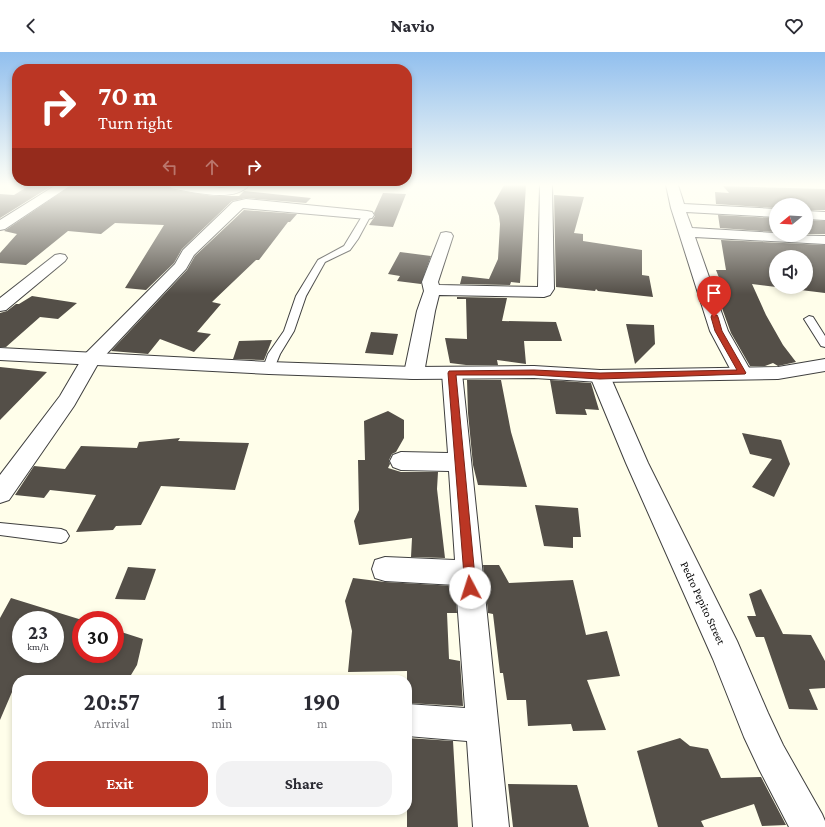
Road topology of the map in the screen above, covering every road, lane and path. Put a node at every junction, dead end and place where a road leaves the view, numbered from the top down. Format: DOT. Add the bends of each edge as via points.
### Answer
graph roads {
  1 [pos="221,221"];
  2 [pos="364,221"];
  3 [pos="546,221"];
  4 [pos="682,221"];
  5 [pos="686,232"];
  6 [pos="446,236"];
  7 [pos="825,240"];
  8 [pos="60,258"];
  9 [pos="432,291"];
  10 [pos="0,306"];
  11 [pos="809,319"];
  12 [pos="825,344"];
  13 [pos="0,354"];
  14 [pos="91,359"];
  15 [pos="825,365"];
  16 [pos="269,368"];
  17 [pos="414,373"];
  18 [pos="452,373"];
  19 [pos="742,373"];
  20 [pos="600,376"];
  21 [pos="401,461"];
  22 [pos="460,462"];
  23 [pos="0,493"];
  24 [pos="0,529"];
  25 [pos="61,536"];
  26 [pos="384,570"];
  27 [pos="469,573"];
  28 [pos="412,720"];
  29 [pos="483,726"];
  30 [pos="491,827"];
  31 [pos="810,827"];
  1 -- 14 [label="street" via="188,253 181,266"];
  2 -- 16 [label="lane" via="346,248 322,260 301,296 289,331 274,354"];
  3 -- 9 [label="street" via="544,292"];
  4 -- 5 [label="street"];
  5 -- 7 [label="street"];
  5 -- 19 [label="street" via="719,331"];
  6 -- 9 [label="street" via="430,282"];
  8 -- 10 [label="street"];
  9 -- 17 [label="street"];
  11 -- 12 [label="lane"];
  13 -- 14 [label="street"];
  14 -- 16 [label="street"];
  14 -- 23 [label="street" via="67,400"];
  15 -- 19 [label="street" via="778,373"];
  16 -- 17 [label="street"];
  17 -- 18 [label="street"];
  18 -- 20 [label="street" via="534,372"];
  18 -- 22 [label="street"];
  19 -- 20 [label="street"];
  20 -- 31 [label="street, Pedro Pepito Street" via="637,463 726,652 756,725"];
  21 -- 22 [label="street"];
  22 -- 27 [label="street"];
  24 -- 25 [label="lane"];
  26 -- 27 [label="street"];
  27 -- 29 [label="street"];
  28 -- 29 [label="street"];
  29 -- 30 [label="street"];
}
